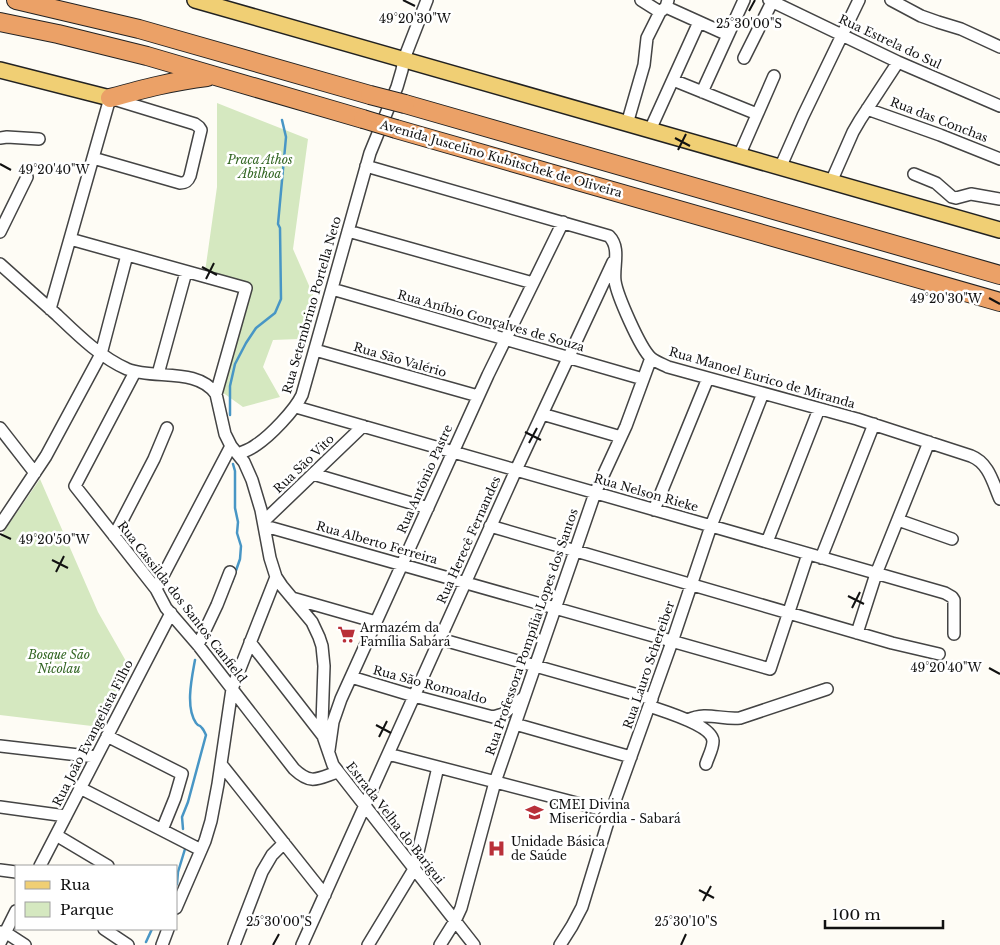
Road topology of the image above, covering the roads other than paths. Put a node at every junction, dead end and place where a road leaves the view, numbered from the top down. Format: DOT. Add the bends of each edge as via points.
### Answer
graph roads {
  1 [pos="16,0"];
  2 [pos="195,0"];
  3 [pos="427,0"];
  4 [pos="641,0"];
  5 [pos="744,0"];
  6 [pos="859,0"];
  7 [pos="891,0"];
  8 [pos="770,1"];
  9 [pos="665,6"];
  10 [pos="0,22"];
  11 [pos="699,22"];
  12 [pos="728,35"];
  13 [pos="842,35"];
  14 [pos="1000,47"];
  15 [pos="744,58"];
  16 [pos="404,59"];
  17 [pos="898,62"];
  18 [pos="0,70"];
  19 [pos="217,76"];
  20 [pos="774,76"];
  21 [pos="672,80"];
  22 [pos="702,92"];
  23 [pos="110,98"];
  24 [pos="1000,106"];
  25 [pos="867,108"];
  26 [pos="757,114"];
  27 [pos="627,124"];
  28 [pos="650,130"];
  29 [pos="0,138"];
  30 [pos="39,139"];
  31 [pos="739,156"];
  32 [pos="93,158"];
  33 [pos="1000,159"];
  34 [pos="366,166"];
  35 [pos="780,168"];
  36 [pos="914,174"];
  37 [pos="27,177"];
  38 [pos="831,182"];
  39 [pos="1000,199"];
  40 [pos="563,222"];
  41 [pos="1000,230"];
  42 [pos="348,231"];
  43 [pos="0,232"];
  44 [pos="70,239"];
  45 [pos="127,255"];
  46 [pos="616,256"];
  47 [pos="0,264"];
  48 [pos="186,272"];
  49 [pos="1000,275"];
  50 [pos="533,283"];
  51 [pos="332,289"];
  52 [pos="1000,302"];
  53 [pos="50,309"];
  54 [pos="505,339"];
  55 [pos="315,350"];
  56 [pos="101,354"];
  57 [pos="568,358"];
  58 [pos="651,358"];
  59 [pos="135,372"];
  60 [pos="158,374"];
  61 [pos="708,378"];
  62 [pos="643,379"];
  63 [pos="763,393"];
  64 [pos="216,394"];
  65 [pos="478,396"];
  66 [pos="296,407"];
  67 [pos="819,409"];
  68 [pos="542,414"];
  69 [pos="874,424"];
  70 [pos="363,426"];
  71 [pos="0,428"];
  72 [pos="167,428"];
  73 [pos="621,437"];
  74 [pos="929,442"];
  75 [pos="235,450"];
  76 [pos="453,452"];
  77 [pos="516,470"];
  78 [pos="35,473"];
  79 [pos="313,474"];
  80 [pos="595,493"];
  81 [pos="1000,499"];
  82 [pos="428,508"];
  83 [pos="654,510"];
  84 [pos="898,520"];
  85 [pos="264,524"];
  86 [pos="0,525"];
  87 [pos="490,526"];
  88 [pos="711,526"];
  89 [pos="114,536"];
  90 [pos="952,539"];
  91 [pos="767,542"];
  92 [pos="575,551"];
  93 [pos="808,554"];
  94 [pos="821,558"];
  95 [pos="402,565"];
  96 [pos="230,572"];
  97 [pos="876,574"];
  98 [pos="276,577"];
  99 [pos="465,583"];
  100 [pos="691,584"];
  101 [pos="156,588"];
  102 [pos="292,598"];
  103 [pos="555,608"];
  104 [pos="171,613"];
  105 [pos="789,613"];
  106 [pos="376,622"];
  107 [pos="857,633"];
  108 [pos="954,634"];
  109 [pos="440,639"];
  110 [pos="250,642"];
  111 [pos="672,642"];
  112 [pos="198,645"];
  113 [pos="939,654"];
  114 [pos="535,666"];
  115 [pos="351,677"];
  116 [pos="232,689"];
  117 [pos="827,689"];
  118 [pos="414,696"];
  119 [pos="525,696"];
  120 [pos="650,702"];
  121 [pos="688,720"];
  122 [pos="515,724"];
  123 [pos="107,736"];
  124 [pos="323,736"];
  125 [pos="0,746"];
  126 [pos="328,754"];
  127 [pos="388,754"];
  128 [pos="96,757"];
  129 [pos="631,757"];
  130 [pos="221,764"];
  131 [pos="706,764"];
  132 [pos="438,767"];
  133 [pos="337,772"];
  134 [pos="495,782"];
  135 [pos="80,788"];
  136 [pos="0,807"];
  137 [pos="364,807"];
  138 [pos="611,812"];
  139 [pos="66,816"];
  140 [pos="162,830"];
  141 [pos="56,835"];
  142 [pos="284,843"];
  143 [pos="201,850"];
  144 [pos="41,865"];
  145 [pos="106,865"];
  146 [pos="414,869"];
  147 [pos="0,870"];
  148 [pos="15,872"];
  149 [pos="325,895"];
  150 [pos="178,905"];
  151 [pos="15,913"];
  152 [pos="455,921"];
  153 [pos="106,930"];
  154 [pos="168,930"];
  155 [pos="3,932"];
  156 [pos="0,943"];
  157 [pos="25,945"];
  158 [pos="128,945"];
  159 [pos="162,945"];
  160 [pos="234,945"];
  161 [pos="302,945"];
  162 [pos="368,945"];
  163 [pos="440,945"];
  164 [pos="474,945"];
  165 [pos="560,945"];
  1 -- 49 [label="highway, Avenida Juscelino Kubitschek de Oliveira, bridge" via="139,29"];
  2 -- 16 [label="main road"];
  3 -- 16 [label="street, Rua Setembrino Portella Neto"];
  4 -- 9 [label="street"];
  5 -- 12 [label="street"];
  6 -- 13 [label="street"];
  7 -- 14 [label="street" via="921,16 962,29"];
  8 -- 13 [label="street, Rua Estrela do Sul"];
  8 -- 15 [label="street"];
  9 -- 11 [label="street"];
  9 -- 27 [label="street" via="648,38 644,65"];
  10 -- 19 [label="highway, Avenida Juscelino Kubitschek de Oliveira" via="107,46"];
  11 -- 12 [label="street"];
  11 -- 21 [label="street"];
  12 -- 22 [label="street"];
  13 -- 17 [label="street, Rua Estrela do Sul"];
  13 -- 35 [label="street"];
  16 -- 27 [label="main road"];
  16 -- 34 [label="street, Rua Setembrino Portella Neto" via="400,78"];
  17 -- 24 [label="street, Rua Estrela do Sul"];
  17 -- 25 [label="street"];
  18 -- 23 [label="main road"];
  19 -- 23 [label="highway" via="175,81"];
  19 -- 52 [label="highway, Avenida Juscelino Kubitschek de Oliveira, bridge"];
  20 -- 26 [label="street"];
  21 -- 22 [label="street"];
  21 -- 28 [label="street"];
  22 -- 26 [label="street"];
  23 -- 32 [label="street"];
  23 -- 32 [label="street" via="200,127 190,176 187,182 180,183"];
  25 -- 33 [label="street, Rua das Conchas"];
  25 -- 38 [label="street"];
  26 -- 31 [label="street"];
  27 -- 28 [label="main road"];
  28 -- 31 [label="main road"];
  29 -- 30 [label="street"];
  31 -- 35 [label="main road"];
  32 -- 44 [label="street"];
  34 -- 40 [label="street"];
  34 -- 42 [label="street, Rua Setembrino Portella Neto"];
  35 -- 38 [label="main road"];
  36 -- 39 [label="street" via="936,183 952,197 970,194"];
  37 -- 43 [label="street"];
  38 -- 41 [label="main road"];
  40 -- 46 [label="street" via="609,236"];
  40 -- 50 [label="street, Rua Antônio Pastre"];
  42 -- 50 [label="street"];
  42 -- 51 [label="street, Rua Setembrino Portella Neto"];
  44 -- 45 [label="street"];
  44 -- 53 [label="street"];
  45 -- 48 [label="street"];
  45 -- 56 [label="street"];
  46 -- 57 [label="street, Rua Herecê Fernandes"];
  46 -- 58 [label="street, Rua Manoel Eurico de Miranda" via="615,280 619,295 639,340"];
  47 -- 53 [label="street"];
  48 -- 60 [label="street"];
  48 -- 64 [label="street" via="246,288"];
  50 -- 54 [label="street, Rua Antônio Pastre"];
  51 -- 54 [label="street, Rua Aníbio Gonçalves de Souza"];
  51 -- 55 [label="street, Rua Setembrino Portella Neto"];
  53 -- 56 [label="street"];
  54 -- 57 [label="street, Rua Aníbio Gonçalves de Souza"];
  54 -- 65 [label="street, Rua Antônio Pastre"];
  55 -- 65 [label="street, Rua São Valério"];
  55 -- 66 [label="street, Rua Setembrino Portella Neto"];
  56 -- 59 [label="street"];
  56 -- 78 [label="street"];
  57 -- 62 [label="street, Rua Aníbio Gonçalves de Souza"];
  57 -- 68 [label="street, Rua Herecê Fernandes"];
  58 -- 61 [label="street, Rua Manoel Eurico de Miranda"];
  58 -- 62 [label="street, Rua Professora Pompília Lopes dos Santos"];
  59 -- 60 [label="street"];
  59 -- 89 [label="street, Rua Cassilda dos Santos Canfield" via="74,486"];
  60 -- 64 [label="street" via="198,380 206,383"];
  61 -- 63 [label="street, Rua Manoel Eurico de Miranda"];
  61 -- 83 [label="street"];
  62 -- 73 [label="street, Rua Professora Pompília Lopes dos Santos"];
  63 -- 67 [label="street, Rua Manoel Eurico de Miranda"];
  63 -- 88 [label="street, Rua Lauro Schereiber"];
  64 -- 75 [label="street, Estrada Velha do Barigui" via="225,434"];
  65 -- 76 [label="street, Rua Antônio Pastre"];
  66 -- 70 [label="street, Rua Nelson Rieke"];
  66 -- 75 [label="street, Rua Setembrino Portella Neto" via="257,445"];
  67 -- 69 [label="street, Rua Manoel Eurico de Miranda"];
  67 -- 91 [label="street"];
  68 -- 73 [label="street"];
  68 -- 77 [label="street, Rua Herecê Fernandes"];
  69 -- 74 [label="street, Rua Manoel Eurico de Miranda"];
  69 -- 94 [label="street"];
  70 -- 76 [label="street, Rua Nelson Rieke"];
  70 -- 79 [label="street, Rua São Vito"];
  71 -- 78 [label="street"];
  72 -- 89 [label="street"];
  73 -- 80 [label="street, Rua Professora Pompília Lopes dos Santos"];
  74 -- 81 [label="street, Rua Manoel Eurico de Miranda" via="980,461 988,470"];
  74 -- 84 [label="street"];
  75 -- 85 [label="street, Estrada Velha do Barigui" via="252,480"];
  75 -- 101 [label="street"];
  76 -- 77 [label="street, Rua Nelson Rieke"];
  76 -- 82 [label="street, Rua Antônio Pastre"];
  77 -- 80 [label="street, Rua Nelson Rieke"];
  77 -- 87 [label="street, Rua Herecê Fernandes"];
  78 -- 86 [label="street"];
  79 -- 82 [label="street"];
  79 -- 85 [label="street, Rua São Vito"];
  80 -- 83 [label="street, Rua Nelson Rieke"];
  80 -- 92 [label="street, Rua Professora Pompília Lopes dos Santos"];
  82 -- 95 [label="street, Rua Antônio Pastre"];
  83 -- 88 [label="street, Rua Nelson Rieke"];
  84 -- 90 [label="street"];
  84 -- 97 [label="street"];
  85 -- 95 [label="street, Rua Alberto Ferreira"];
  85 -- 98 [label="street, Estrada Velha do Barigui"];
  87 -- 92 [label="street"];
  87 -- 99 [label="street, Rua Herecê Fernandes"];
  88 -- 91 [label="street, Rua Nelson Rieke"];
  88 -- 100 [label="street, Rua Lauro Schereiber"];
  89 -- 101 [label="street, Rua Cassilda dos Santos Canfield"];
  91 -- 93 [label="street, Rua Nelson Rieke"];
  92 -- 100 [label="street"];
  92 -- 103 [label="street, Rua Professora Pompília Lopes dos Santos"];
  93 -- 94 [label="street, Rua Nelson Rieke"];
  93 -- 105 [label="street"];
  94 -- 97 [label="street, Rua Nelson Rieke"];
  95 -- 99 [label="street, Rua Alberto Ferreira"];
  95 -- 106 [label="street, Rua Antônio Pastre"];
  96 -- 112 [label="street"];
  97 -- 107 [label="street"];
  97 -- 108 [label="street, Rua Nelson Rieke" via="952,597 955,604"];
  98 -- 102 [label="street, Estrada Velha do Barigui"];
  98 -- 110 [label="street"];
  99 -- 103 [label="street, Rua Alberto Ferreira"];
  99 -- 109 [label="street, Rua Herecê Fernandes"];
  100 -- 105 [label="street"];
  100 -- 111 [label="street, Rua Lauro Schereiber"];
  101 -- 104 [label="street, Rua Cassilda dos Santos Canfield"];
  102 -- 106 [label="street"];
  102 -- 124 [label="street, Estrada Velha do Barigui" via="320,637 324,681"];
  103 -- 111 [label="street, Rua Alberto Ferreira"];
  103 -- 114 [label="street, Rua Professora Pompília Lopes dos Santos"];
  104 -- 112 [label="street, Rua Cassilda dos Santos Canfield"];
  104 -- 123 [label="street, Rua João Evangelista Filho"];
  105 -- 107 [label="street"];
  105 -- 111 [label="street, Rua Alberto Ferreira" via="770,669"];
  106 -- 115 [label="street, Rua Antônio Pastre"];
  107 -- 113 [label="street"];
  109 -- 114 [label="street"];
  109 -- 118 [label="street, Rua Herecê Fernandes"];
  110 -- 116 [label="street"];
  110 -- 124 [label="street"];
  111 -- 120 [label="street, Rua Lauro Schereiber"];
  112 -- 116 [label="street, Rua Cassilda dos Santos Canfield"];
  114 -- 119 [label="street, Rua Professora Pompília Lopes dos Santos"];
  114 -- 120 [label="street"];
  115 -- 118 [label="street, Rua São Romoaldo"];
  115 -- 126 [label="street, Rua Antônio Pastre" via="333,722"];
  116 -- 130 [label="street"];
  116 -- 133 [label="street, Rua Cassilda dos Santos Canfield" via="300,775 312,780"];
  117 -- 121 [label="street" via="740,718 702,715"];
  118 -- 119 [label="street, Rua São Romoaldo" via="493,717 503,714"];
  118 -- 127 [label="street, Rua Herecê Fernandes"];
  119 -- 122 [label="street, Rua Professora Pompília Lopes dos Santos"];
  120 -- 121 [label="street"];
  120 -- 129 [label="street, Rua Lauro Schereiber"];
  121 -- 131 [label="street" via="711,735 712,746"];
  122 -- 129 [label="street"];
  122 -- 134 [label="street, Rua Professora Pompília Lopes dos Santos"];
  123 -- 128 [label="street, Rua João Evangelista Filho"];
  123 -- 140 [label="street" via="182,774"];
  124 -- 126 [label="street, Estrada Velha do Barigui"];
  125 -- 128 [label="street"];
  126 -- 133 [label="street, Estrada Velha do Barigui"];
  127 -- 132 [label="street"];
  127 -- 137 [label="street, Rua Herecê Fernandes"];
  128 -- 135 [label="street, Rua João Evangelista Filho"];
  129 -- 138 [label="street, Rua Lauro Schereiber"];
  130 -- 142 [label="street"];
  130 -- 143 [label="street" via="211,821"];
  132 -- 134 [label="street"];
  132 -- 146 [label="street"];
  133 -- 137 [label="street, Estrada Velha do Barigui"];
  134 -- 138 [label="street"];
  134 -- 152 [label="street, Rua Professora Pompília Lopes dos Santos"];
  135 -- 139 [label="street, Rua João Evangelista Filho"];
  135 -- 140 [label="street"];
  136 -- 139 [label="street"];
  137 -- 146 [label="street, Estrada Velha do Barigui"];
  137 -- 149 [label="street, Rua Herecê Fernandes"];
  138 -- 165 [label="street, Rua Lauro Schereiber" via="582,907"];
  139 -- 141 [label="street, Rua João Evangelista Filho"];
  140 -- 143 [label="street"];
  141 -- 144 [label="street, Rua João Evangelista Filho"];
  141 -- 145 [label="street"];
  142 -- 149 [label="street"];
  142 -- 160 [label="street" via="262,872"];
  143 -- 150 [label="street"];
  146 -- 152 [label="street, Estrada Velha do Barigui"];
  146 -- 162 [label="street"];
  147 -- 148 [label="street"];
  149 -- 161 [label="street, Rua Herecê Fernandes"];
  151 -- 155 [label="street"];
  152 -- 163 [label="street, Rua Professora Pompília Lopes dos Santos"];
  152 -- 164 [label="street, Estrada Velha do Barigui"];
  153 -- 158 [label="street"];
  154 -- 159 [label="street"];
  155 -- 156 [label="street"];
  155 -- 157 [label="street"];
}
